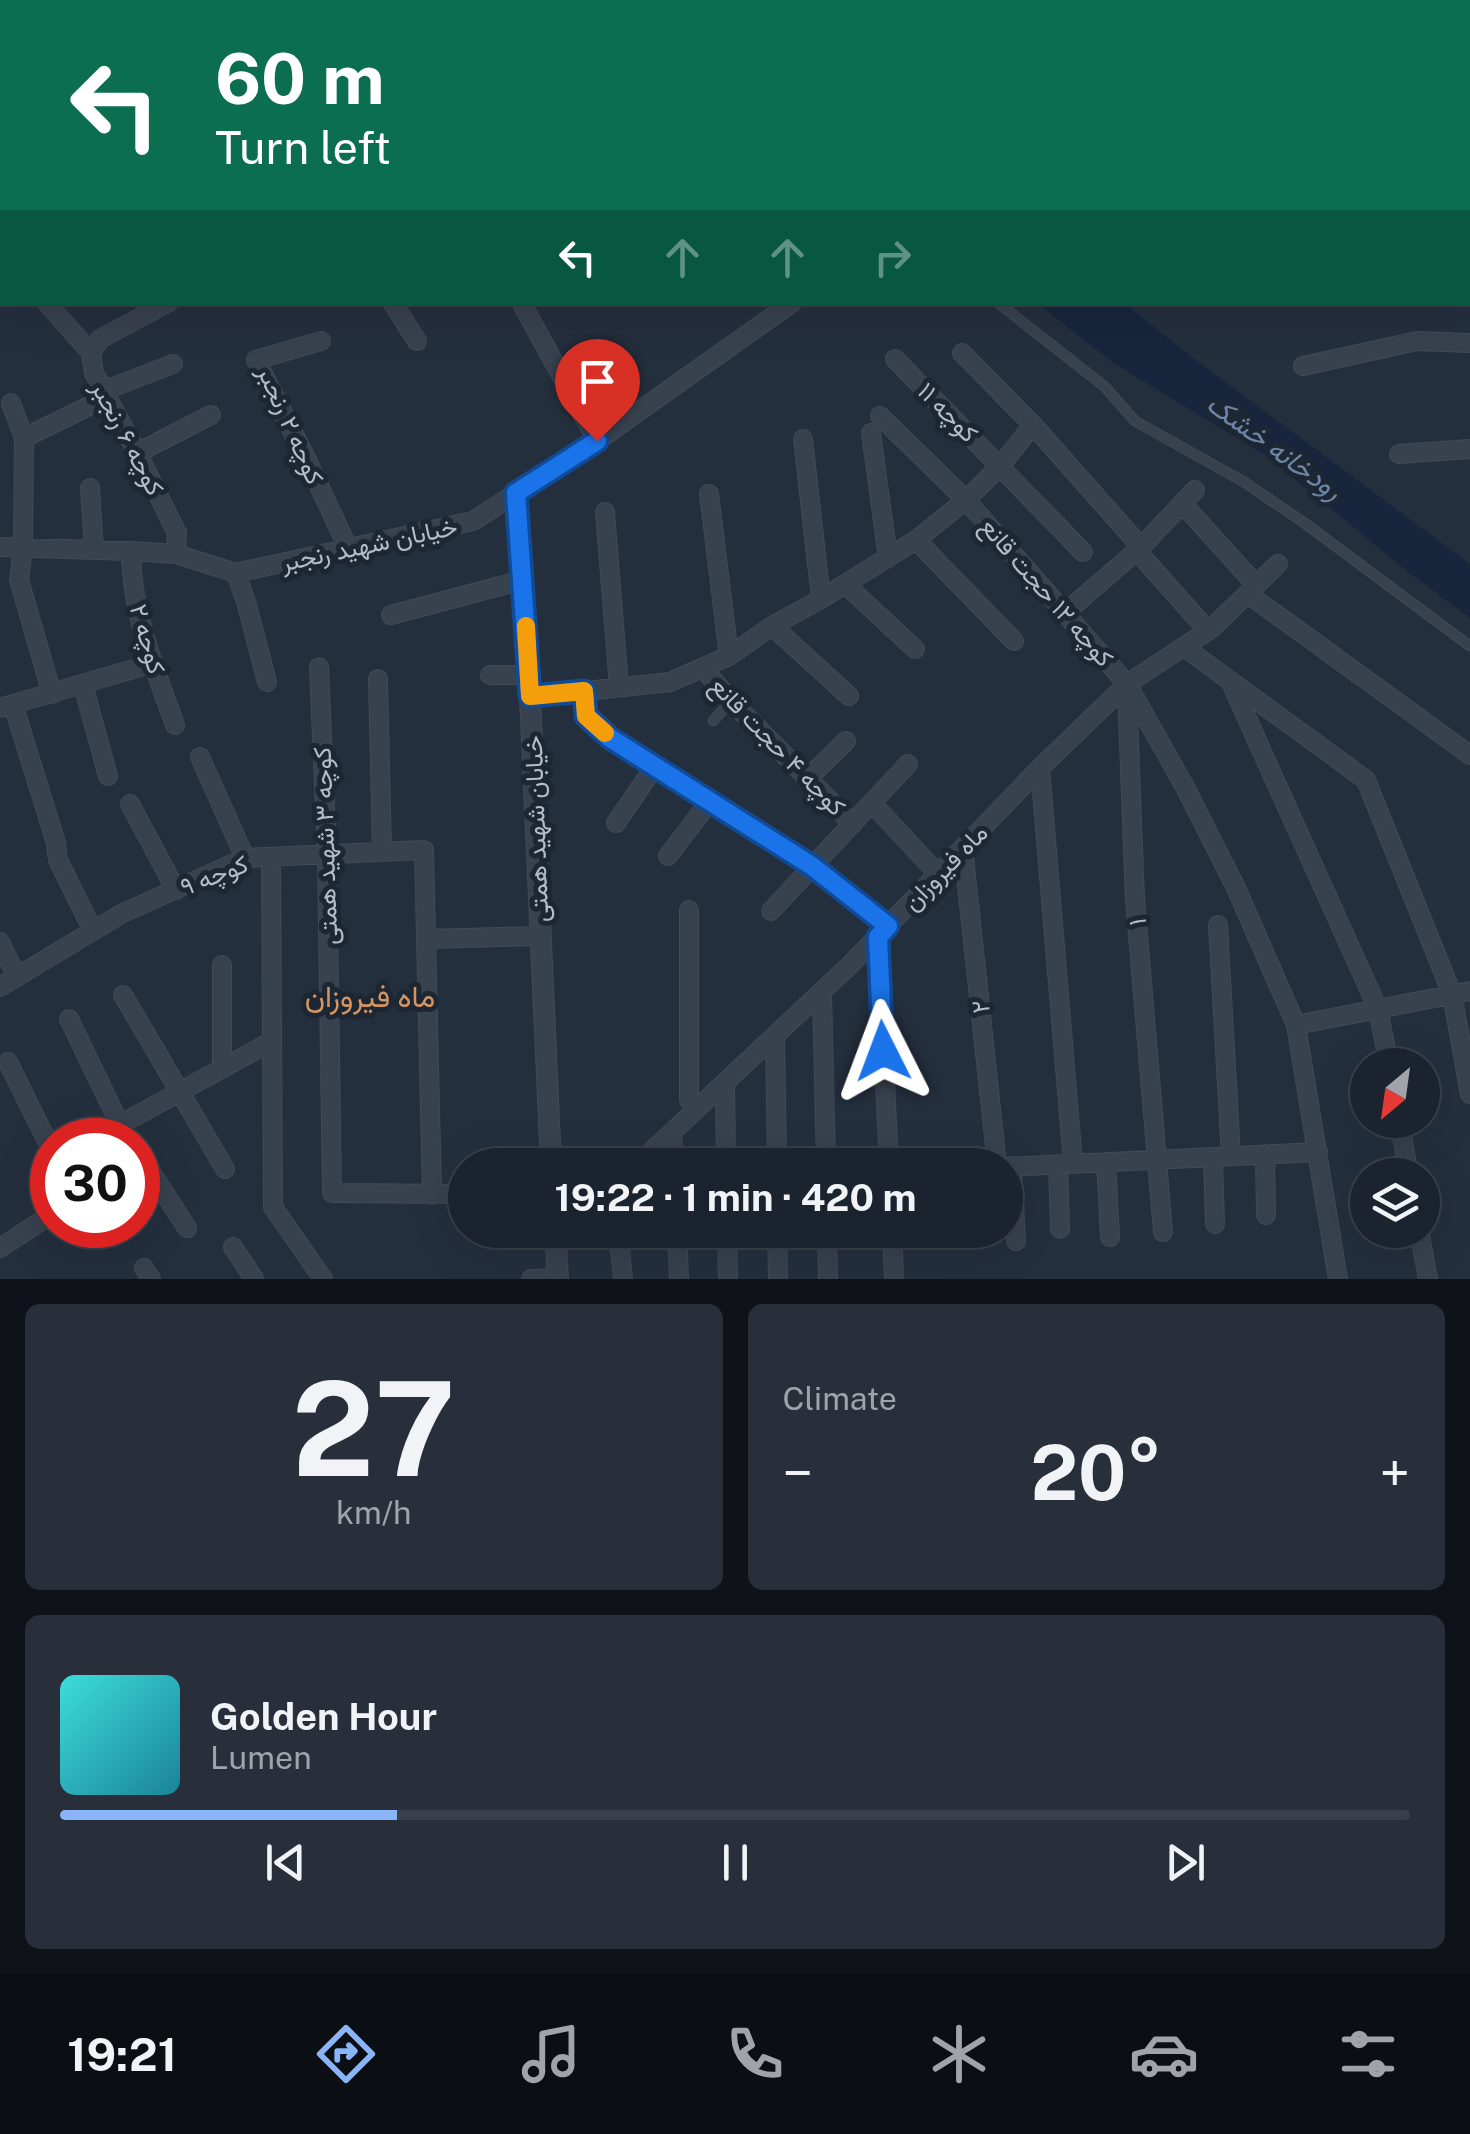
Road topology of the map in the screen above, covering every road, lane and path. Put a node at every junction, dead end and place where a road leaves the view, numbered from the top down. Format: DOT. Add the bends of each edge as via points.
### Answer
graph roads {
  1 [pos="49,305"];
  2 [pos="396,305"];
  3 [pos="523,305"];
  4 [pos="790,305"];
  5 [pos="1001,305"];
  6 [pos="136,310"];
  7 [pos="322,341"];
  8 [pos="417,341"];
  9 [pos="1470,342"];
  10 [pos="92,353"];
  11 [pos="962,353"];
  12 [pos="895,359"];
  13 [pos="173,364"];
  14 [pos="1303,366"];
  15 [pos="105,394"];
  16 [pos="10,404"];
  17 [pos="211,414"];
  18 [pos="880,416"];
  19 [pos="1033,425"];
  20 [pos="871,433"];
  21 [pos="24,438"];
  22 [pos="803,439"];
  23 [pos="597,441"];
  24 [pos="1470,448"];
  25 [pos="138,454"];
  26 [pos="1399,454"];
  27 [pos="1001,465"];
  28 [pos="90,488"];
  29 [pos="516,493"];
  30 [pos="709,494"];
  31 [pos="966,500"];
  32 [pos="604,512"];
  33 [pos="916,540"];
  34 [pos="0,547"];
  35 [pos="23,547"];
  36 [pos="348,548"];
  37 [pos="1139,549"];
  38 [pos="94,550"];
  39 [pos="131,551"];
  40 [pos="1083,552"];
  41 [pos="176,554"];
  42 [pos="888,558"];
  43 [pos="1278,564"];
  44 [pos="236,573"];
  45 [pos="523,580"];
  46 [pos="845,584"];
  47 [pos="1252,590"];
  48 [pos="821,599"];
  49 [pos="1066,612"];
  50 [pos="390,615"];
  51 [pos="772,626"];
  52 [pos="1208,630"];
  53 [pos="1014,641"];
  54 [pos="1470,646"];
  55 [pos="1184,647"];
  56 [pos="915,649"];
  57 [pos="729,656"];
  58 [pos="154,663"];
  59 [pos="319,667"];
  60 [pos="703,668"];
  61 [pos="490,675"];
  62 [pos="529,675"];
  63 [pos="378,679"];
  64 [pos="1230,680"];
  65 [pos="267,682"];
  66 [pos="1127,684"];
  67 [pos="83,685"];
  68 [pos="619,687"];
  69 [pos="584,691"];
  70 [pos="52,694"];
  71 [pos="530,696"];
  72 [pos="850,696"];
  73 [pos="731,701"];
  74 [pos="7,706"];
  75 [pos="713,721"];
  76 [pos="176,725"];
  77 [pos="846,741"];
  78 [pos="1470,755"];
  79 [pos="200,757"];
  80 [pos="908,764"];
  81 [pos="655,766"];
  82 [pos="1040,768"];
  83 [pos="108,776"];
  84 [pos="809,778"];
  85 [pos="710,802"];
  86 [pos="872,803"];
  87 [pos="130,804"];
  88 [pos="616,822"];
  89 [pos="853,824"];
  90 [pos="963,848"];
  91 [pos="382,852"];
  92 [pos="327,854"];
  93 [pos="668,856"];
  94 [pos="271,857"];
  95 [pos="246,858"];
  96 [pos="812,866"];
  97 [pos="938,874"];
  98 [pos="176,890"];
  99 [pos="689,910"];
  100 [pos="771,912"];
  101 [pos="1218,925"];
  102 [pos="92,931"];
  103 [pos="882,932"];
  104 [pos="540,936"];
  105 [pos="426,939"];
  106 [pos="0,942"];
  107 [pos="222,965"];
  108 [pos="8,982"];
  109 [pos="822,992"];
  110 [pos="1461,992"];
  111 [pos="123,995"];
  112 [pos="1378,1009"];
  113 [pos="69,1018"];
  114 [pos="1296,1025"];
  115 [pos="775,1036"];
  116 [pos="272,1042"];
  117 [pos="1386,1048"];
  118 [pos="8,1062"];
  119 [pos="222,1069"];
  120 [pos="725,1083"];
  121 [pos="180,1092"];
  122 [pos="1470,1094"];
  123 [pos="697,1109"];
  124 [pos="36,1118"];
  125 [pos="117,1118"];
  126 [pos="144,1118"];
  127 [pos="672,1132"];
  128 [pos="550,1148"];
  129 [pos="655,1148"];
  130 [pos="673,1148"];
  131 [pos="726,1148"];
  132 [pos="776,1148"];
  133 [pos="826,1148"];
  134 [pos="888,1148"];
  135 [pos="1003,1148"];
  136 [pos="1318,1152"];
  137 [pos="1264,1154"];
  138 [pos="1222,1156"];
  139 [pos="1158,1159"];
  140 [pos="1106,1162"];
  141 [pos="1066,1164"];
  142 [pos="1023,1165"];
  143 [pos="225,1169"];
  144 [pos="160,1187"];
  145 [pos="432,1195"];
  146 [pos="448,1195"];
  147 [pos="1266,1215"];
  148 [pos="1215,1224"];
  149 [pos="30,1228"];
  150 [pos="186,1228"];
  151 [pos="1060,1229"];
  152 [pos="1164,1232"];
  153 [pos="1110,1237"];
  154 [pos="234,1247"];
  155 [pos="0,1248"];
  156 [pos="555,1248"];
  157 [pos="620,1248"];
  158 [pos="678,1248"];
  159 [pos="728,1248"];
  160 [pos="778,1248"];
  161 [pos="827,1248"];
  162 [pos="893,1248"];
  163 [pos="1422,1248"];
  164 [pos="254,1279"];
  165 [pos="323,1279"];
  166 [pos="532,1279"];
  167 [pos="558,1279"];
  168 [pos="623,1279"];
  169 [pos="679,1279"];
  170 [pos="728,1279"];
  171 [pos="778,1279"];
  172 [pos="828,1279"];
  173 [pos="894,1279"];
  174 [pos="1338,1279"];
  175 [pos="1428,1279"];
  1 -- 10 [label="street"];
  2 -- 8 [label="street"];
  3 -- 23 [label="street"];
  4 -- 23 [label="street, خیابان شهید رنجبر"];
  5 -- 54 [label="lane" via="1104,386 1135,422 1244,482"];
  6 -- 10 [label="street, کوچه ۶ رنجبر"];
  7 -- 36 [label="street, کوچه ۲ رنجبر" via="256,360"];
  9 -- 14 [label="street" via="1417,341"];
  10 -- 15 [label="street, کوچه ۶ رنجبر"];
  11 -- 19 [label="street"];
  12 -- 27 [label="street, کوچه ۱۱"];
  13 -- 15 [label="street"];
  15 -- 21 [label="street"];
  15 -- 25 [label="street, کوچه ۶ رنجبر"];
  16 -- 21 [label="street"];
  17 -- 25 [label="street"];
  18 -- 31 [label="street, کوچه ۱۲ حجت قانع"];
  19 -- 27 [label="street"];
  19 -- 37 [label="street"];
  20 -- 42 [label="street"];
  21 -- 35 [label="street"];
  22 -- 48 [label="street"];
  23 -- 29 [label="street, خیابان شهید رنجبر"];
  24 -- 26 [label="street"];
  25 -- 41 [label="street, کوچه ۶ رنجبر" via="177,533"];
  27 -- 31 [label="street"];
  27 -- 40 [label="street, کوچه ۱۱"];
  28 -- 38 [label="street"];
  29 -- 36 [label="street, خیابان شهید رنجبر" via="473,521"];
  29 -- 45 [label="street, خیابان شهید همتی"];
  30 -- 57 [label="street"];
  31 -- 33 [label="street"];
  31 -- 49 [label="street, کوچه ۱۲ حجت قانع"];
  32 -- 68 [label="street"];
  33 -- 42 [label="street"];
  33 -- 53 [label="street"];
  34 -- 35 [label="street"];
  35 -- 38 [label="street"];
  35 -- 70 [label="street" via="19,580"];
  36 -- 44 [label="street, خیابان شهید رنجبر"];
  37 -- 47 [label="street" via="1188,497"];
  37 -- 49 [label="street"];
  37 -- 52 [label="street"];
  38 -- 39 [label="street"];
  39 -- 41 [label="street"];
  39 -- 58 [label="street, کوچه ۲" via="139,615"];
  41 -- 44 [label="street"];
  42 -- 46 [label="street"];
  43 -- 47 [label="street, ماه فیروزان"];
  44 -- 65 [label="street"];
  45 -- 50 [label="street"];
  45 -- 62 [label="street, خیابان شهید همتی"];
  46 -- 48 [label="street"];
  46 -- 56 [label="street"];
  47 -- 52 [label="street, ماه فیروزان"];
  47 -- 78 [label="street"];
  48 -- 51 [label="street"];
  49 -- 66 [label="street, کوچه ۱۲ حجت قانع"];
  51 -- 57 [label="street"];
  51 -- 72 [label="street"];
  52 -- 55 [label="street, ماه فیروزان"];
  55 -- 64 [label="street"];
  55 -- 66 [label="street, ماه فیروزان"];
  57 -- 60 [label="street"];
  58 -- 67 [label="street"];
  58 -- 76 [label="street, کوچه ۲"];
  59 -- 92 [label="street, کوچه ۳ شهید همتی"];
  60 -- 68 [label="street" via="670,682"];
  60 -- 73 [label="street, کوچه ۴ حجت قانع"];
  61 -- 62 [label="street"];
  62 -- 71 [label="street, خیابان شهید همتی"];
  63 -- 91 [label="street"];
  64 -- 110 [label="street" via="1366,780"];
  64 -- 112 [label="street"];
  66 -- 82 [label="street, ماه فیروزان"];
  66 -- 114 [label="street, کوچه ۱۲ حجت قانع" via="1219,854"];
  66 -- 139 [label="street, ۱" via="1135,899"];
  67 -- 70 [label="street"];
  67 -- 83 [label="street"];
  68 -- 69 [label="street"];
  69 -- 71 [label="street"];
  69 -- 81 [label="street" via="586,716"];
  70 -- 74 [label="street"];
  71 -- 104 [label="street, خیابان شهید همتی"];
  73 -- 75 [label="lane"];
  73 -- 84 [label="street, کوچه ۴ حجت قانع"];
  74 -- 102 [label="street" via="58,860"];
  77 -- 84 [label="street"];
  79 -- 95 [label="street"];
  80 -- 86 [label="street"];
  81 -- 85 [label="street"];
  81 -- 88 [label="street"];
  82 -- 90 [label="street, ماه فیروزان"];
  82 -- 141 [label="street"];
  84 -- 89 [label="street, کوچه ۴ حجت قانع"];
  85 -- 93 [label="street"];
  85 -- 96 [label="street"];
  86 -- 89 [label="street"];
  86 -- 97 [label="street"];
  87 -- 98 [label="street"];
  89 -- 96 [label="street"];
  90 -- 97 [label="street, ماه فیروزان"];
  90 -- 135 [label="street, ۲"];
  91 -- 92 [label="street, کوچه ۹"];
  91 -- 105 [label="street, کوچه ۹" via="424,850"];
  92 -- 94 [label="street, کوچه ۹"];
  92 -- 145 [label="street, کوچه ۳ شهید همتی" via="332,1192"];
  94 -- 95 [label="street, کوچه ۹"];
  94 -- 116 [label="street"];
  95 -- 98 [label="street, کوچه ۹"];
  96 -- 100 [label="street"];
  96 -- 103 [label="street"];
  97 -- 103 [label="street, ماه فیروزان"];
  98 -- 102 [label="street, کوچه ۹"];
  99 -- 123 [label="street" via="689,1100"];
  101 -- 138 [label="street"];
  102 -- 108 [label="street, کوچه ۹"];
  103 -- 109 [label="street, ماه فیروزان"];
  103 -- 134 [label="street"];
  104 -- 105 [label="street"];
  104 -- 128 [label="street, خیابان شهید همتی"];
  105 -- 145 [label="street, کوچه ۹"];
  106 -- 108 [label="street"];
  107 -- 119 [label="street"];
  109 -- 115 [label="street, ماه فیروزان"];
  109 -- 133 [label="street"];
  110 -- 112 [label="street"];
  110 -- 122 [label="street"];
  111 -- 121 [label="street"];
  112 -- 114 [label="street"];
  112 -- 117 [label="street"];
  113 -- 125 [label="street"];
  114 -- 136 [label="street, کوچه ۱۲ حجت قانع"];
  115 -- 120 [label="street, ماه فیروزان"];
  115 -- 132 [label="street"];
  116 -- 119 [label="street"];
  116 -- 165 [label="street" via="273,1207"];
  118 -- 124 [label="street"];
  119 -- 121 [label="street"];
  120 -- 123 [label="street, ماه فیروزان"];
  120 -- 131 [label="street"];
  121 -- 126 [label="street"];
  121 -- 143 [label="street"];
  123 -- 127 [label="street, ماه فیروزان"];
  127 -- 129 [label="street, ماه فیروزان"];
  127 -- 130 [label="street"];
  136 -- 137 [label="street"];
  136 -- 174 [label="street, کوچه ۱۲ حجت قانع"];
  137 -- 138 [label="street"];
  137 -- 147 [label="street"];
  138 -- 139 [label="street"];
  138 -- 148 [label="street"];
  139 -- 140 [label="street"];
  139 -- 152 [label="street, ۱"];
  140 -- 141 [label="street"];
  140 -- 153 [label="street"];
  141 -- 142 [label="street"];
  141 -- 151 [label="street"];
  144 -- 150 [label="street"];
  145 -- 146 [label="street, کوچه ۳ شهید همتی"];
  149 -- 155 [label="street"];
  154 -- 164 [label="street"];
  156 -- 167 [label="street"];
  157 -- 168 [label="street"];
  158 -- 169 [label="street"];
  159 -- 170 [label="street"];
  160 -- 171 [label="street"];
  161 -- 172 [label="street"];
  162 -- 173 [label="street"];
  163 -- 175 [label="street"];
  166 -- 167 [label="street"];
}
